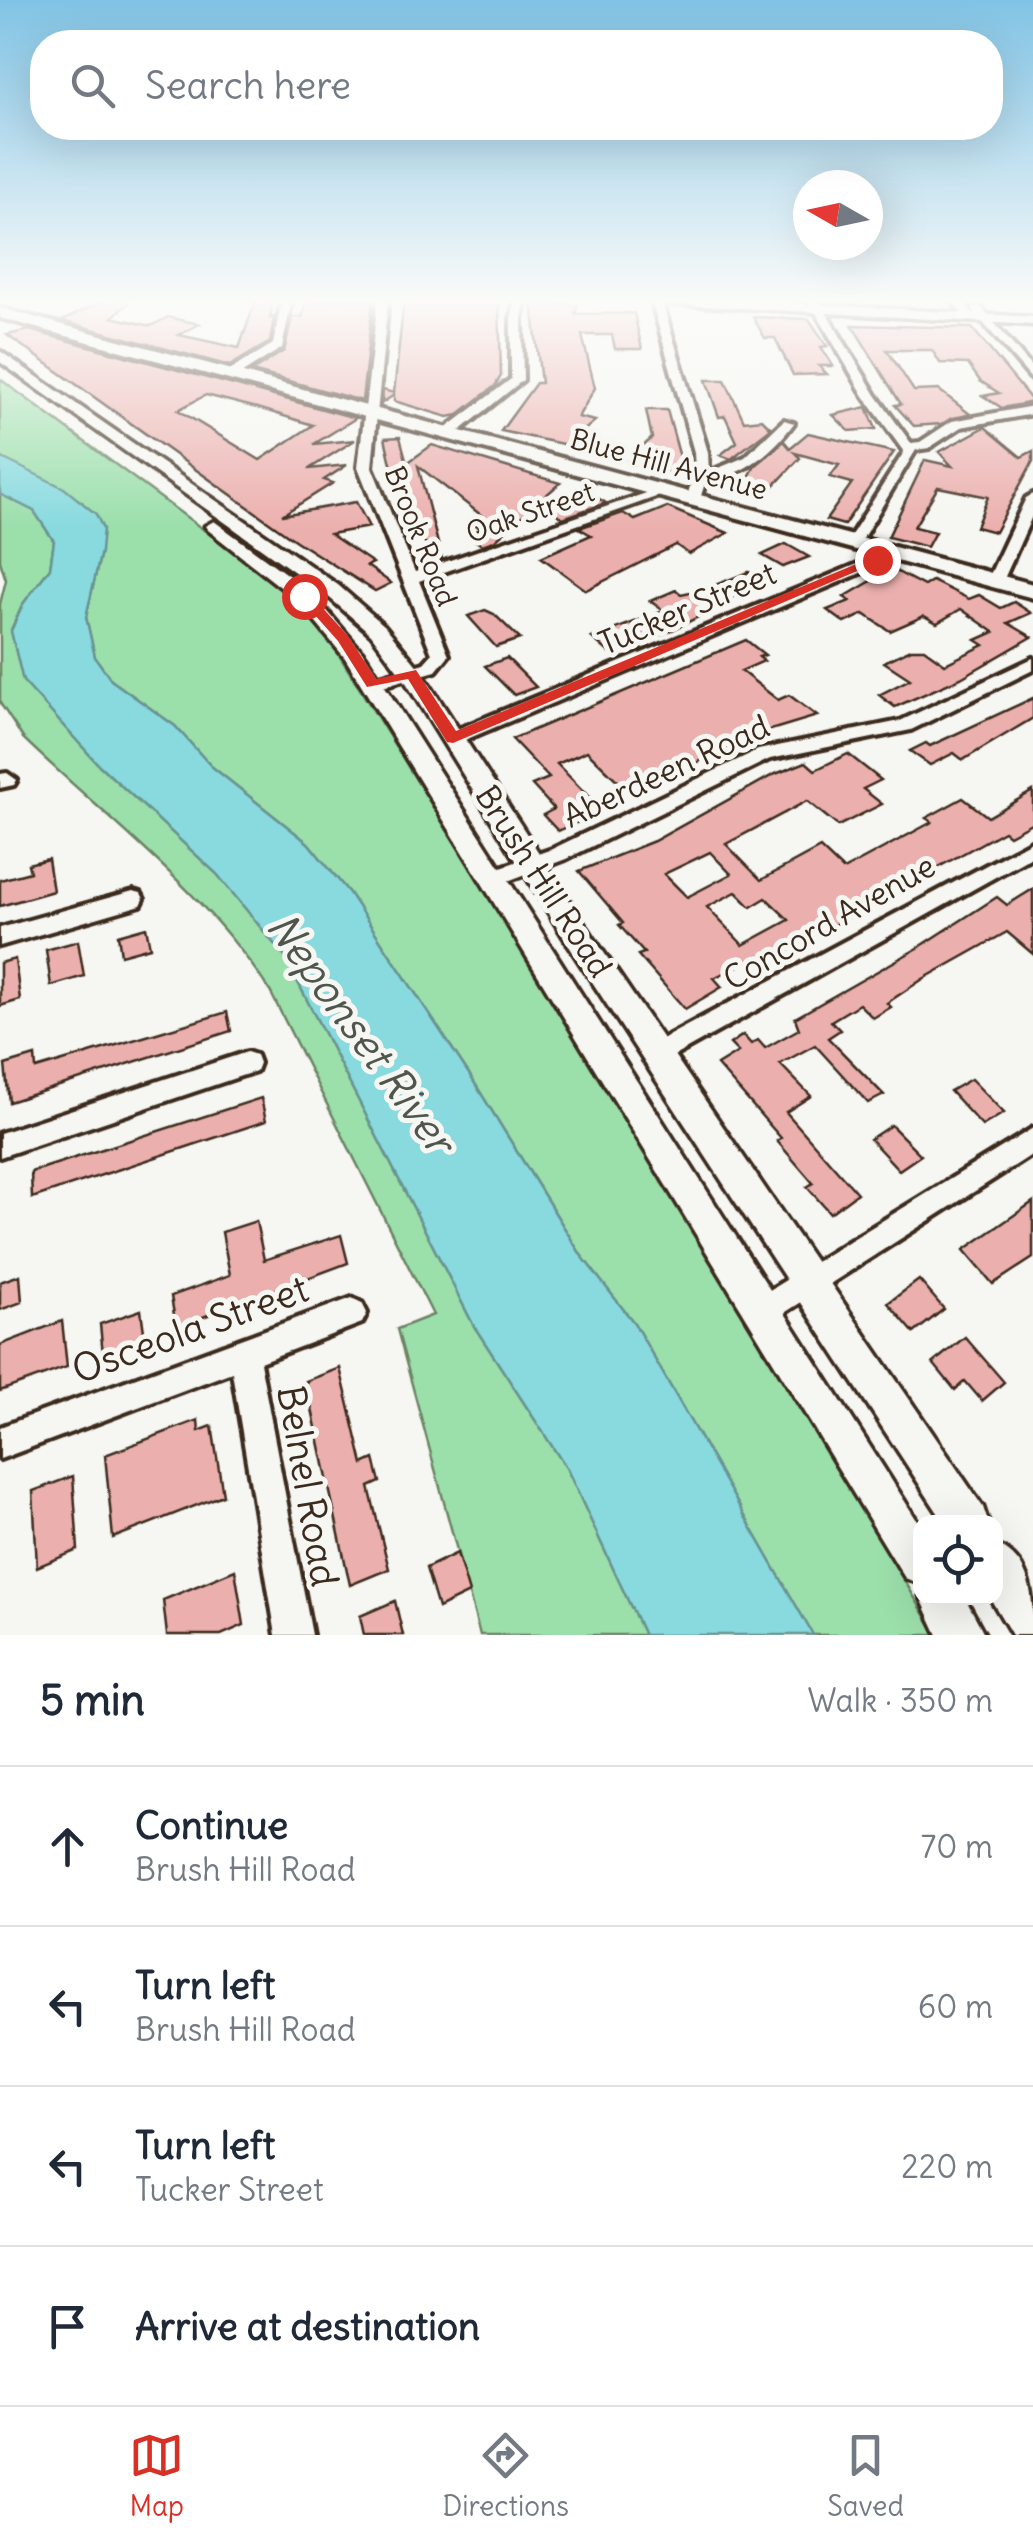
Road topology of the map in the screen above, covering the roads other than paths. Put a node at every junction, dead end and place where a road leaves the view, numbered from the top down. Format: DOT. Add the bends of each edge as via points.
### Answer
graph roads {
  1 [pos="7,375"];
  2 [pos="27,375"];
  3 [pos="237,375"];
  4 [pos="373,375"];
  5 [pos="517,375"];
  6 [pos="679,375"];
  7 [pos="858,375"];
  8 [pos="369,410"];
  9 [pos="1033,410"];
  10 [pos="788,423"];
  11 [pos="450,432"];
  12 [pos="909,447"];
  13 [pos="147,467"];
  14 [pos="701,476"];
  15 [pos="666,492"];
  16 [pos="1033,498"];
  17 [pos="692,499"];
  18 [pos="853,542"];
  19 [pos="885,552"];
  20 [pos="411,579"];
  21 [pos="994,581"];
  22 [pos="1033,592"];
  23 [pos="1033,664"];
  24 [pos="412,674"];
  25 [pos="372,684"];
  26 [pos="453,738"];
  27 [pos="1033,847"];
  28 [pos="532,865"];
  29 [pos="494,878"];
  30 [pos="133,899"];
  31 [pos="0,937"];
  32 [pos="656,1054"];
  33 [pos="247,1063"];
  34 [pos="1033,1140"];
  35 [pos="0,1145"];
  36 [pos="812,1282"];
  37 [pos="765,1308"];
  38 [pos="352,1313"];
  39 [pos="244,1351"];
  40 [pos="0,1443"];
  41 [pos="963,1515"];
  42 [pos="913,1551"];
  43 [pos="1003,1578"];
  44 [pos="946,1605"];
  45 [pos="1033,1630"];
  46 [pos="294,1635"];
  47 [pos="963,1635"];
  1 -- 13 [label="main road, Brush Hill Road"];
  2 -- 13 [label="main road, Brush Hill Road"];
  3 -- 8 [label="highway, Blue Hill Avenue"];
  4 -- 8 [label="street, Brook Road"];
  5 -- 11 [label="street" via="515,384"];
  6 -- 14 [label="street"];
  7 -- 12 [label="street"];
  8 -- 11 [label="highway, Blue Hill Avenue"];
  8 -- 20 [label="street, Brook Road" via="365,467"];
  9 -- 12 [label="street" via="957,424"];
  10 -- 14 [label="street" via="728,473"];
  11 -- 15 [label="highway, Blue Hill Avenue"];
  12 -- 18 [label="street" via="911,455"];
  13 -- 24 [label="main road, Brush Hill Road" via="348,602"];
  13 -- 25 [label="main road, Brush Hill Road" via="304,596"];
  14 -- 17 [label="street"];
  15 -- 17 [label="highway, Blue Hill Avenue"];
  15 -- 20 [label="street, Oak Street"];
  16 -- 21 [label="street"];
  17 -- 18 [label="highway, Blue Hill Avenue"];
  18 -- 19 [label="highway, Blue Hill Avenue"];
  19 -- 21 [label="highway, Blue Hill Avenue"];
  19 -- 26 [label="street, Tucker Street" via="870,564"];
  20 -- 24 [label="street, Brook Road" via="440,650 435,663"];
  21 -- 22 [label="highway, Blue Hill Avenue"];
  23 -- 28 [label="street, Aberdeen Road" via="917,722 765,754"];
  24 -- 25 [label="street"];
  24 -- 26 [label="main road, Brush Hill Road"];
  25 -- 29 [label="main road, Brush Hill Road"];
  26 -- 28 [label="main road, Brush Hill Road"];
  27 -- 32 [label="street, Concord Avenue"];
  28 -- 29 [label="street, Aberdeen Road"];
  28 -- 32 [label="main road, Brush Hill Road"];
  29 -- 37 [label="main road, Brush Hill Road"];
  30 -- 31 [label="street"];
  32 -- 36 [label="main road, Brush Hill Road"];
  33 -- 35 [label="street"];
  34 -- 36 [label="street"];
  36 -- 37 [label="street"];
  36 -- 41 [label="main road, Brush Hill Road"];
  37 -- 42 [label="main road, Brush Hill Road"];
  38 -- 39 [label="street, Osceola Street"];
  39 -- 40 [label="street, Osceola Street"];
  39 -- 46 [label="street, Belnel Road"];
  43 -- 45 [label="main road"];
  44 -- 47 [label="main road"];
}
